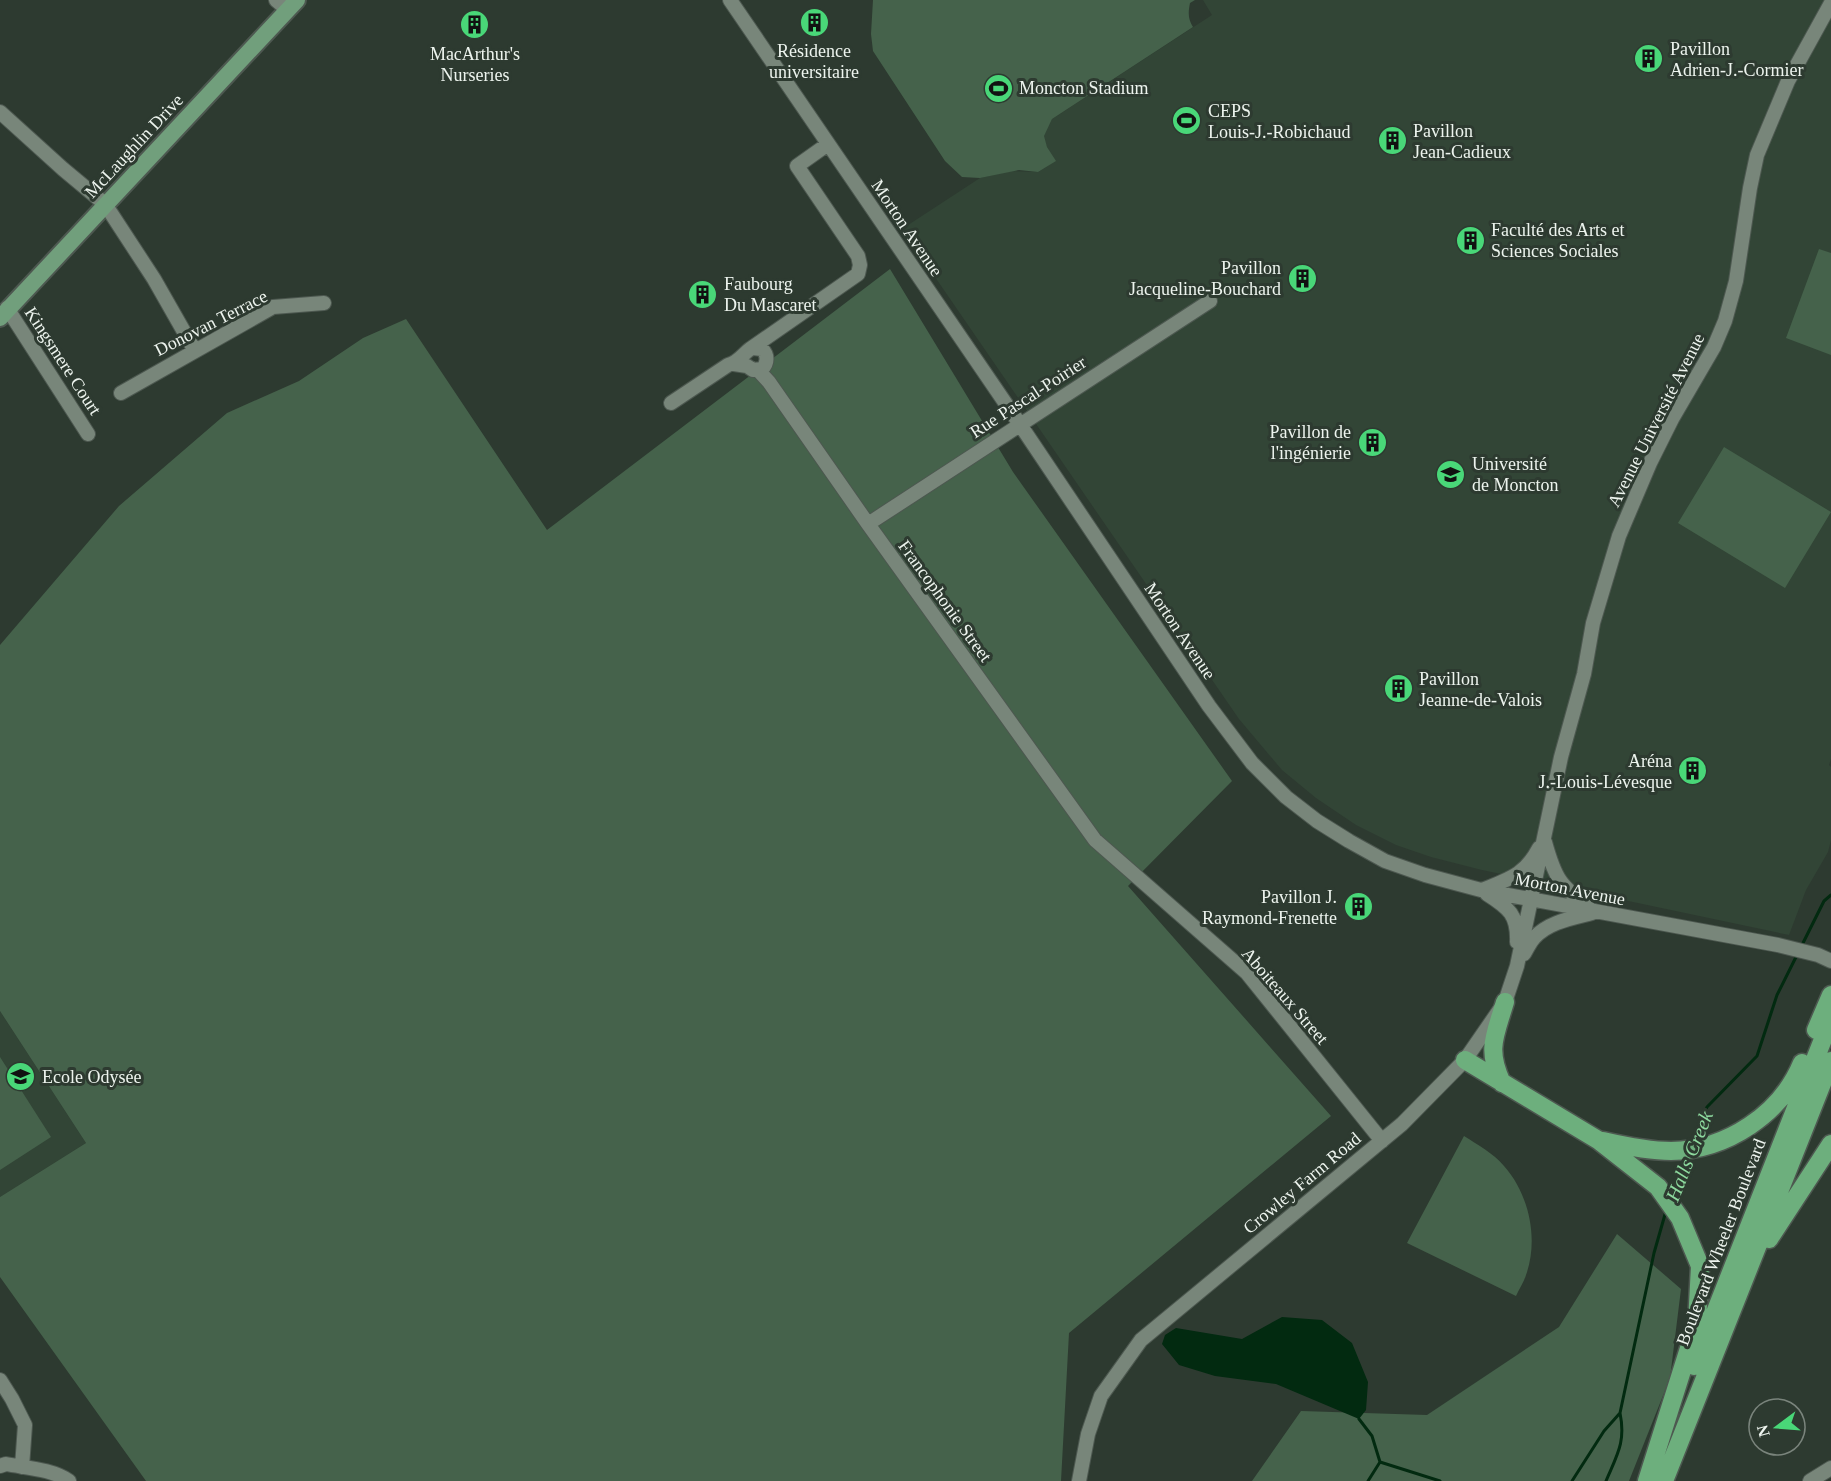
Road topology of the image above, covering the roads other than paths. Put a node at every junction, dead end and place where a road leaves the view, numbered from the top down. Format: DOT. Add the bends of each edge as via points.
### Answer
graph roads {
  1 [pos="730,0"];
  2 [pos="287,3"];
  3 [pos="1831,3"];
  4 [pos="0,112"];
  5 [pos="828,144"];
  6 [pos="105,204"];
  7 [pos="1210,301"];
  8 [pos="324,303"];
  9 [pos="4,313"];
  10 [pos="195,351"];
  11 [pos="753,358"];
  12 [pos="121,393"];
  13 [pos="671,403"];
  14 [pos="1019,423"];
  15 [pos="88,434"];
  16 [pos="868,524"];
  17 [pos="1544,838"];
  18 [pos="1095,840"];
  19 [pos="1481,890"];
  20 [pos="1532,900"];
  21 [pos="1594,912"];
  22 [pos="1831,962"];
  23 [pos="1517,966"];
  24 [pos="1831,995"];
  25 [pos="1505,1002"];
  26 [pos="1831,1019"];
  27 [pos="1465,1060"];
  28 [pos="1831,1061"];
  29 [pos="1503,1083"];
  30 [pos="1598,1140"];
  31 [pos="1382,1141"];
  32 [pos="1831,1144"];
  33 [pos="0,1380"];
  34 [pos="0,1466"];
  35 [pos="22,1467"];
  36 [pos="1831,1468"];
  37 [pos="69,1481"];
  38 [pos="1079,1481"];
  39 [pos="1648,1481"];
  40 [pos="1665,1481"];
  41 [pos="1810,1481"];
  1 -- 5 [label="street, Morton Avenue"];
  2 -- 6 [label="main road, McLaughlin Drive"];
  3 -- 17 [label="street, Avenue Université Avenue" via="1788,81 1757,155 1737,281 1725,321 1650,463 1618,536 1593,623"];
  4 -- 6 [label="street"];
  5 -- 11 [label="street" via="797,166 858,256 860,270 855,278"];
  5 -- 14 [label="street, Morton Avenue"];
  6 -- 9 [label="main road, McLaughlin Drive"];
  6 -- 10 [label="street"];
  7 -- 14 [label="street, Rue Pascal-Poirier"];
  8 -- 10 [label="street, Donovan Terrace" via="273,307"];
  9 -- 15 [label="street, Kingsmere Court"];
  10 -- 12 [label="street, Donovan Terrace"];
  11 -- 13 [label="street" via="728,366"];
  11 -- 16 [label="street, Francophonie Street"];
  14 -- 16 [label="street, Rue Pascal-Poirier"];
  14 -- 19 [label="street, Morton Avenue" via="1209,706 1252,763 1317,822 1385,861"];
  16 -- 18 [label="street, Francophonie Street"];
  17 -- 19 [label="street" via="1523,871"];
  17 -- 20 [label="street, Avenue Université Avenue"];
  17 -- 21 [label="street" via="1560,882"];
  18 -- 31 [label="street, Aboiteaux Street" via="1247,973"];
  19 -- 20 [label="street, Morton Avenue"];
  19 -- 23 [label="street" via="1513,916 1518,929"];
  20 -- 21 [label="street, Morton Avenue"];
  20 -- 23 [label="street, Crowley Farm Road"];
  21 -- 22 [label="street, Morton Avenue" via="1778,945"];
  21 -- 23 [label="street" via="1547,928 1535,937"];
  23 -- 25 [label="street, Crowley Farm Road"];
  24 -- 30 [label="highway" via="1795,1082 1767,1114 1739,1133 1709,1146 1672,1151 1635,1149"];
  25 -- 27 [label="street, Crowley Farm Road"];
  25 -- 29 [label="highway" via="1492,1047 1494,1066"];
  26 -- 39 [label="highway, Boulevard Wheeler Boulevard"];
  27 -- 29 [label="highway"];
  27 -- 31 [label="street, Crowley Farm Road"];
  28 -- 40 [label="highway, Boulevard Wheeler Boulevard"];
  29 -- 30 [label="highway"];
  30 -- 39 [label="highway" via="1658,1187 1680,1218 1700,1266 1697,1323"];
  31 -- 38 [label="street, Crowley Farm Road" via="1141,1340 1101,1396 1088,1434"];
  32 -- 40 [label="highway" via="1766,1243 1678,1462"];
  33 -- 35 [label="street" via="25,1425"];
  34 -- 35 [label="street"];
  35 -- 37 [label="street" via="63,1476"];
  36 -- 41 [label="street"];
}
